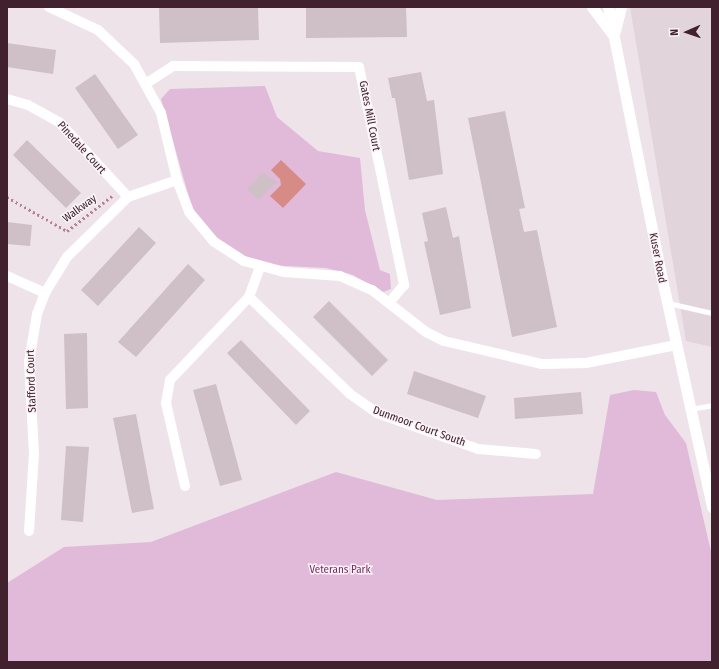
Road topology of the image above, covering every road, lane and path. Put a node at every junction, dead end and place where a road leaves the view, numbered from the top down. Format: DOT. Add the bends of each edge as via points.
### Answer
graph roads {
  1 [pos="50,7"];
  2 [pos="592,7"];
  3 [pos="608,7"];
  4 [pos="621,7"];
  5 [pos="614,36"];
  6 [pos="147,83"];
  7 [pos="7,99"];
  8 [pos="177,180"];
  9 [pos="120,189"];
  10 [pos="7,197"];
  11 [pos="128,197"];
  12 [pos="260,267"];
  13 [pos="7,276"];
  14 [pos="46,293"];
  15 [pos="249,297"];
  16 [pos="667,302"];
  17 [pos="389,303"];
  18 [pos="712,313"];
  19 [pos="676,345"];
  20 [pos="712,405"];
  21 [pos="690,409"];
  22 [pos="536,454"];
  23 [pos="185,486"];
  24 [pos="712,507"];
  25 [pos="30,531"];
  1 -- 6 [label="street" via="98,30 134,64"];
  2 -- 5 [label="street"];
  3 -- 5 [label="street, Kuser Road"];
  4 -- 5 [label="street"];
  5 -- 16 [label="street, Kuser Road"];
  6 -- 8 [label="street" via="161,113"];
  6 -- 17 [label="street, Gates Mill Court" via="173,66 359,67 404,285"];
  7 -- 9 [label="street, Pinedale Court" via="28,105 60,123"];
  8 -- 11 [label="street, Stafford Court"];
  8 -- 12 [label="street" via="189,212 212,241"];
  9 -- 10 [label="path, Walkway" via="67,231"];
  9 -- 11 [label="street, Pinedale Court"];
  11 -- 14 [label="street, Stafford Court" via="68,257"];
  12 -- 15 [label="street"];
  12 -- 17 [label="street" via="340,276 372,290"];
  13 -- 14 [label="street"];
  14 -- 25 [label="street, Stafford Court" via="33,328 29,362 34,441"];
  15 -- 22 [label="street, Dunmoor Court South" via="350,394 377,413 478,448"];
  15 -- 23 [label="street" via="170,380 166,403"];
  16 -- 18 [label="lane"];
  16 -- 19 [label="street, Kuser Road"];
  17 -- 19 [label="street" via="444,341 542,364 586,363"];
  19 -- 21 [label="street, Kuser Road"];
  20 -- 21 [label="lane"];
  21 -- 24 [label="street, Kuser Road"];
}
